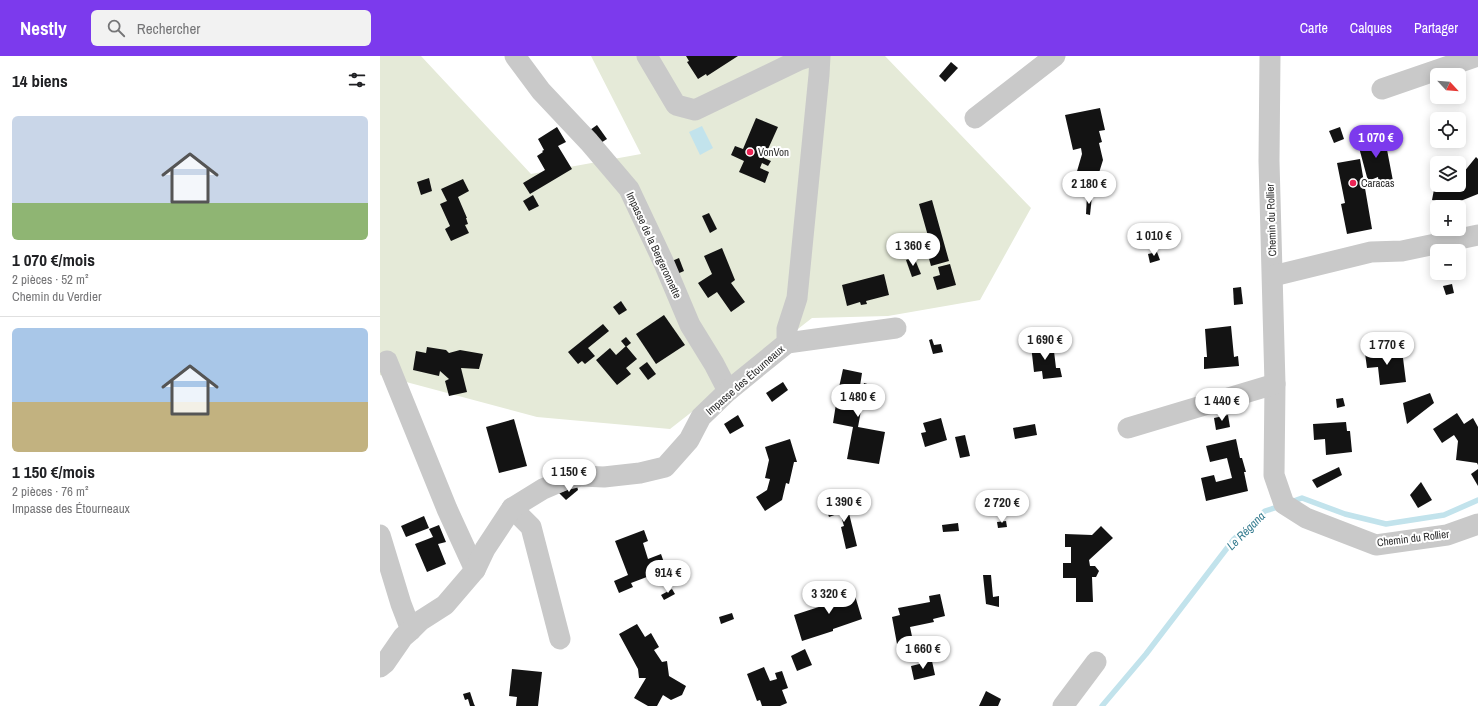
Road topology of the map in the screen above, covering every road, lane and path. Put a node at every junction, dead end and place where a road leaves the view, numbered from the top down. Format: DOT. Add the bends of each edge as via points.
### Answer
graph roads {
  1 [pos="515,56"];
  2 [pos="648,56"];
  3 [pos="811,56"];
  4 [pos="820,56"];
  5 [pos="1055,56"];
  6 [pos="1270,56"];
  7 [pos="1478,56"];
  8 [pos="1382,89"];
  9 [pos="975,118"];
  10 [pos="1478,235"];
  11 [pos="1273,276"];
  12 [pos="896,328"];
  13 [pos="787,343"];
  14 [pos="387,361"];
  15 [pos="1275,384"];
  16 [pos="728,391"];
  17 [pos="1128,428"];
  18 [pos="512,508"];
  19 [pos="1478,524"];
  20 [pos="380,535"];
  21 [pos="475,570"];
  22 [pos="411,630"];
  23 [pos="560,639"];
  24 [pos="1096,662"];
  25 [pos="380,666"];
  26 [pos="1063,706"];
  1 -- 16 [label="street, Impasse de la Bergeronnette" via="541,91 629,189 690,325"];
  2 -- 3 [label="street" via="676,105 695,110"];
  4 -- 13 [label="street, Impasse des Étourneaux" via="797,298 787,330"];
  5 -- 9 [label="street"];
  6 -- 11 [label="street, Chemin du Rollier" via="1269,161"];
  7 -- 8 [label="street"];
  10 -- 11 [label="street" via="1402,251 1371,252"];
  11 -- 15 [label="street, Chemin du Rollier"];
  12 -- 13 [label="street"];
  13 -- 16 [label="street, Impasse des Étourneaux"];
  14 -- 21 [label="street" via="447,509"];
  15 -- 17 [label="street"];
  15 -- 19 [label="street, Chemin du Rollier" via="1274,475 1284,504 1306,518 1376,545 1447,535"];
  16 -- 18 [label="street, Impasse des Étourneaux" via="701,417 689,440 665,467 640,473 604,477 581,476 564,480 543,489"];
  18 -- 21 [label="street, Impasse des Étourneaux" via="485,549"];
  18 -- 23 [label="street" via="531,527"];
  20 -- 22 [label="street"];
  21 -- 22 [label="street, Impasse des Étourneaux" via="445,606"];
  22 -- 25 [label="street, Impasse des Étourneaux"];
  24 -- 26 [label="street"];
}
